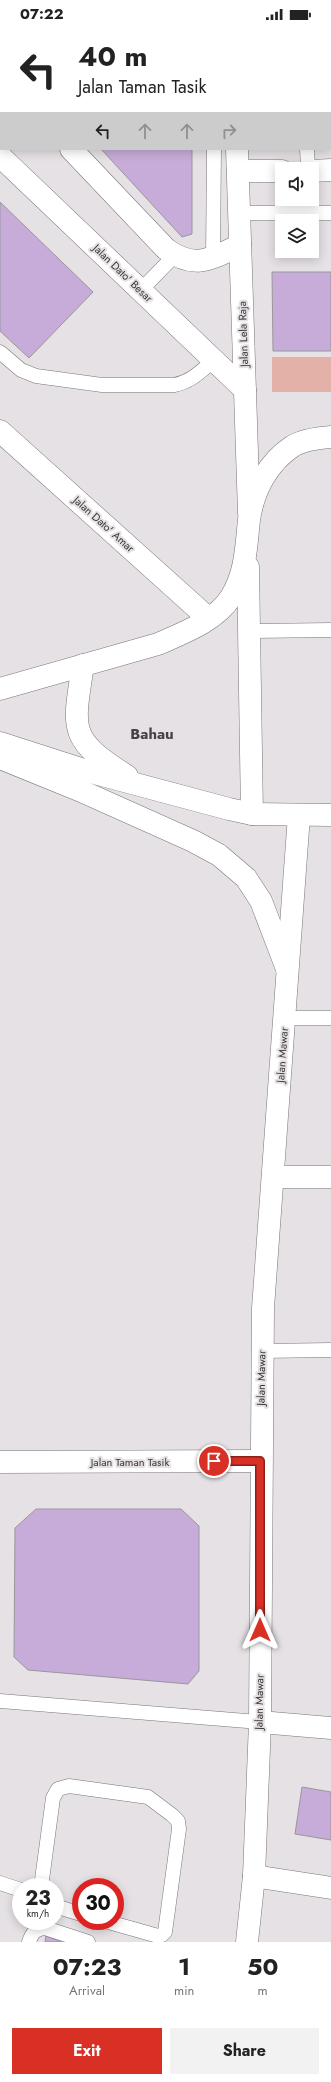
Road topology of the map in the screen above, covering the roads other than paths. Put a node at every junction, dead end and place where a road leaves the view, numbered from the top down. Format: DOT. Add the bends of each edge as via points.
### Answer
graph roads {
  1 [pos="72,150"];
  2 [pos="214,150"];
  3 [pos="237,150"];
  4 [pos="307,150"];
  5 [pos="0,156"];
  6 [pos="308,162"];
  7 [pos="331,170"];
  8 [pos="238,171"];
  9 [pos="275,171"];
  10 [pos="319,171"];
  11 [pos="239,213"];
  12 [pos="331,213"];
  13 [pos="240,245"];
  14 [pos="175,255"];
  15 [pos="213,258"];
  16 [pos="141,290"];
  17 [pos="0,352"];
  18 [pos="214,360"];
  19 [pos="245,390"];
  20 [pos="0,430"];
  21 [pos="331,437"];
  22 [pos="249,520"];
  23 [pos="248,541"];
  24 [pos="208,618"];
  25 [pos="331,630"];
  26 [pos="249,631"];
  27 [pos="83,665"];
  28 [pos="0,689"];
  29 [pos="0,743"];
  30 [pos="0,758"];
  31 [pos="145,787"];
  32 [pos="252,814"];
  33 [pos="299,815"];
  34 [pos="331,815"];
  35 [pos="288,969"];
  36 [pos="284,1018"];
  37 [pos="331,1018"];
  38 [pos="273,1177"];
  39 [pos="331,1177"];
  40 [pos="331,1350"];
  41 [pos="261,1351"];
  42 [pos="260,1461"];
  43 [pos="0,1462"];
  44 [pos="0,1701"];
  45 [pos="260,1722"];
  46 [pos="331,1728"];
  47 [pos="254,1876"];
  48 [pos="42,1878"];
  49 [pos="0,1883"];
  50 [pos="12,1887"];
  51 [pos="331,1888"];
  52 [pos="124,1926"];
  53 [pos="29,1942"];
  54 [pos="88,1942"];
  55 [pos="246,1942"];
  1 -- 14 [label="street" via="166,249"];
  2 -- 15 [label="lane"];
  3 -- 8 [label="street, Jalan Lela Raja"];
  4 -- 6 [label="lane"];
  5 -- 16 [label="street, Jalan Dato' Besar"];
  7 -- 10 [label="street"];
  8 -- 9 [label="street"];
  8 -- 11 [label="street, Jalan Lela Raja"];
  11 -- 12 [label="lane"];
  11 -- 13 [label="street, Jalan Lela Raja"];
  13 -- 15 [label="street"];
  13 -- 19 [label="street, Jalan Lela Raja"];
  14 -- 15 [label="street" via="194,261"];
  14 -- 16 [label="lane"];
  16 -- 18 [label="street, Jalan Dato' Besar"];
  17 -- 18 [label="lane" via="21,370 36,376 102,385 184,383 193,379"];
  18 -- 19 [label="street, Jalan Dato' Besar"];
  19 -- 22 [label="street, Jalan Lela Raja"];
  20 -- 24 [label="street, Jalan Dato' Amar"];
  21 -- 22 [label="street" via="294,445 273,462 256,491"];
  22 -- 23 [label="street"];
  23 -- 24 [label="street" via="236,587 221,609"];
  23 -- 26 [label="street"];
  24 -- 27 [label="street" via="158,644"];
  25 -- 26 [label="lane"];
  26 -- 32 [label="street"];
  27 -- 28 [label="street"];
  27 -- 31 [label="street" via="76,720 85,744 94,753"];
  29 -- 31 [label="street"];
  30 -- 35 [label="street" via="193,841 219,855 246,878 261,901"];
  31 -- 32 [label="street"];
  32 -- 33 [label="street"];
  33 -- 34 [label="street"];
  33 -- 35 [label="street, Jalan Mawar"];
  35 -- 36 [label="street, Jalan Mawar"];
  36 -- 37 [label="lane"];
  36 -- 38 [label="street, Jalan Mawar"];
  38 -- 39 [label="street"];
  38 -- 41 [label="street, Jalan Mawar"];
  40 -- 41 [label="lane"];
  41 -- 42 [label="street, Jalan Mawar"];
  42 -- 43 [label="street, Jalan Taman Tasik"];
  42 -- 45 [label="street, Jalan Mawar"];
  44 -- 45 [label="lane"];
  45 -- 46 [label="street"];
  45 -- 47 [label="street, Jalan Mawar"];
  47 -- 51 [label="street"];
  47 -- 55 [label="street, Jalan Mawar"];
  48 -- 52 [label="lane" via="53,1798 58,1789 70,1786 148,1797 178,1821 166,1932 158,1936"];
  49 -- 50 [label="lane"];
  53 -- 54 [label="lane" via="33,1932 44,1928"];
}
